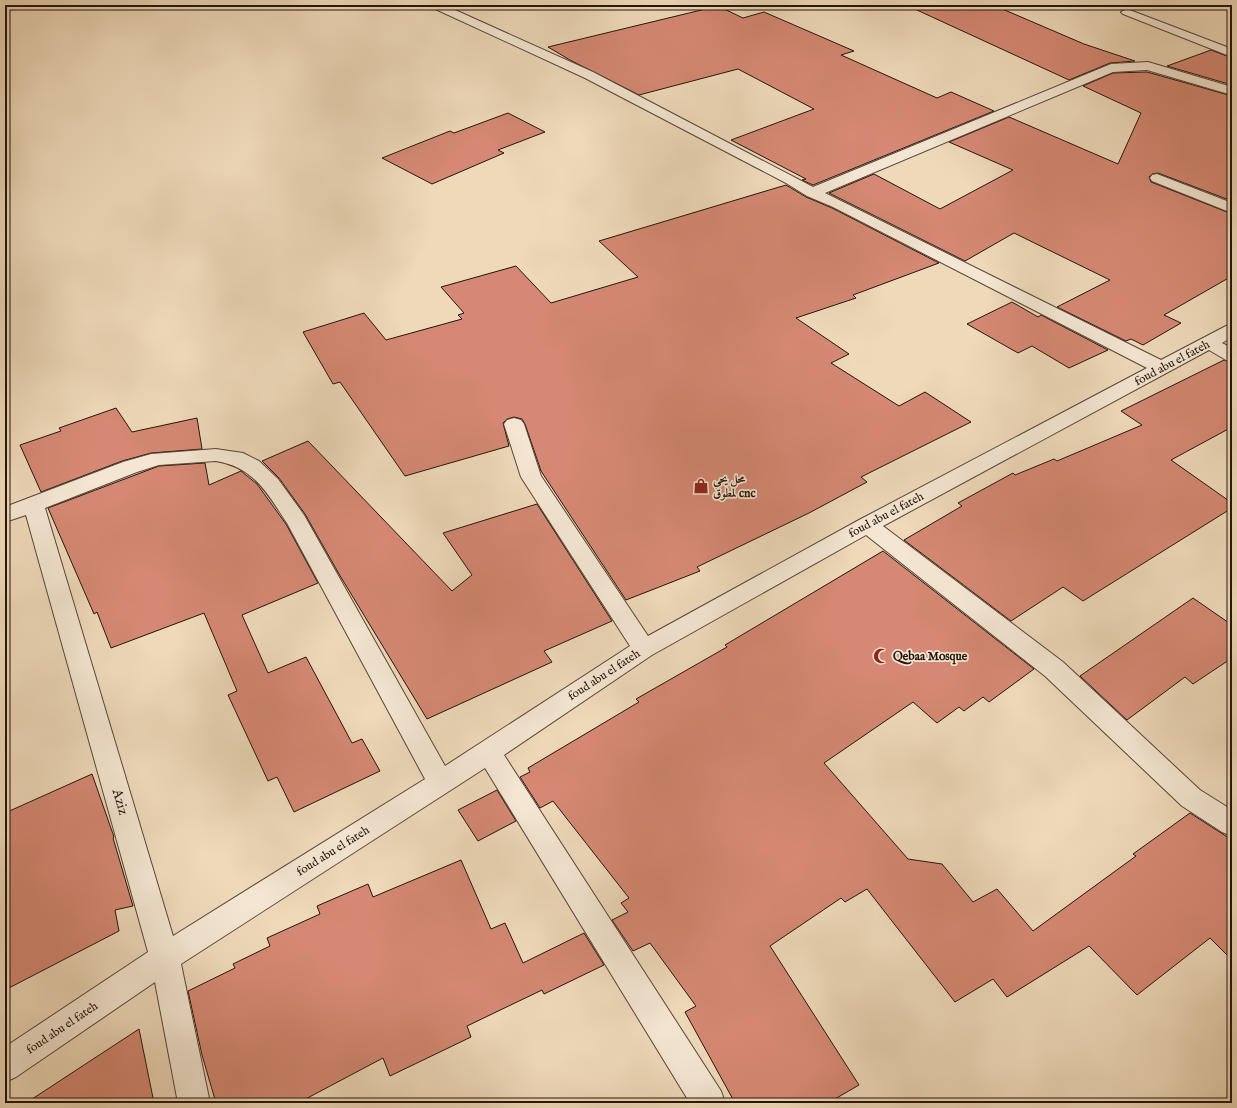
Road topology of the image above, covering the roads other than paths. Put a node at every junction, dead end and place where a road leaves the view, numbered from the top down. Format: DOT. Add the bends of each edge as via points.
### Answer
graph roads {
  1 [pos="436,5"];
  2 [pos="1127,12"];
  3 [pos="1232,53"];
  4 [pos="1232,91"];
  5 [pos="1156,178"];
  6 [pos="812,193"];
  7 [pos="1232,208"];
  8 [pos="1232,330"];
  9 [pos="1210,343"];
  10 [pos="1232,356"];
  11 [pos="1162,368"];
  12 [pos="514,424"];
  13 [pos="34,504"];
  14 [pos="5,515"];
  15 [pos="867,525"];
  16 [pos="644,648"];
  17 [pos="488,751"];
  18 [pos="441,783"];
  19 [pos="1232,824"];
  20 [pos="165,958"];
  21 [pos="5,1066"];
  22 [pos="194,1103"];
  23 [pos="709,1103"];
  1 -- 6 [label="street" via="589,75"];
  2 -- 3 [label="street"];
  4 -- 6 [label="street" via="1148,66 1112,68"];
  5 -- 7 [label="street"];
  6 -- 11 [label="street"];
  8 -- 9 [label="street, foud abu el fateh"];
  9 -- 10 [label="street"];
  9 -- 11 [label="street, foud abu el fateh"];
  11 -- 15 [label="street, foud abu el fateh"];
  12 -- 16 [label="street" via="531,477"];
  13 -- 14 [label="street"];
  13 -- 18 [label="street" via="130,467 158,459 216,455 236,458 252,466 271,484 296,520"];
  13 -- 20 [label="street, Aziz"];
  15 -- 16 [label="street, foud abu el fateh"];
  15 -- 19 [label="street" via="1054,669 1191,798"];
  16 -- 17 [label="street, foud abu el fateh"];
  17 -- 18 [label="street, foud abu el fateh"];
  17 -- 23 [label="street"];
  18 -- 20 [label="street, foud abu el fateh"];
  20 -- 21 [label="street, foud abu el fateh"];
  20 -- 22 [label="street, Aziz"];
}
